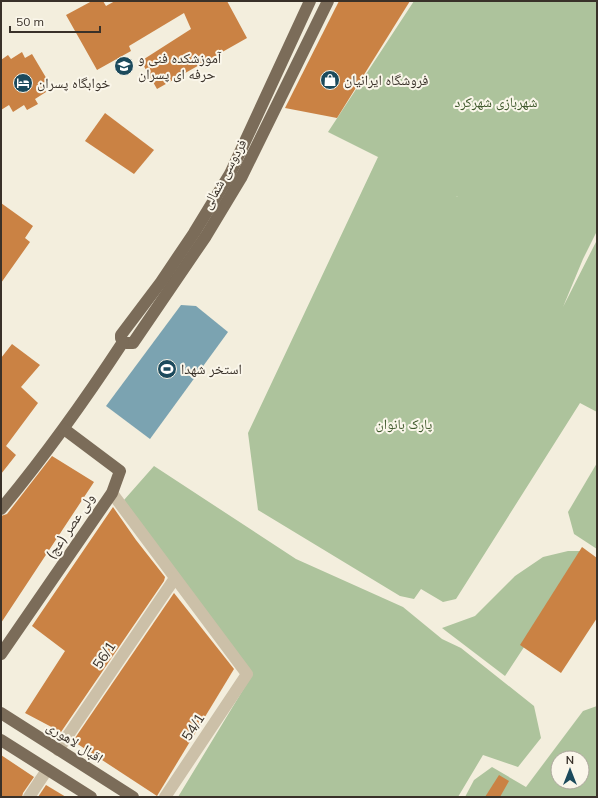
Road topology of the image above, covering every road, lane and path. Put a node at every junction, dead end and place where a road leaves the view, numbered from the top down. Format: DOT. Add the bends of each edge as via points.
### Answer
graph roads {
  1 [pos="310,1"];
  2 [pos="328,1"];
  3 [pos="123,342"];
  4 [pos="64,429"];
  5 [pos="112,493"];
  6 [pos="1,509"];
  7 [pos="175,578"];
  8 [pos="1,654"];
  9 [pos="1,713"];
  10 [pos="1,740"];
  11 [pos="58,750"];
  12 [pos="47,770"];
  13 [pos="29,797"];
  14 [pos="91,797"];
  15 [pos="133,797"];
  16 [pos="165,797"];
  1 -- 3 [label="main road, فردوسی شمالی" via="230,174 194,233 122,335"];
  2 -- 3 [label="main road, فردوسی شمالی" via="241,178 214,223 133,343"];
  3 -- 4 [label="main road, فردوسی شمالی"];
  4 -- 5 [label="main road, ولی عصر (عج)" via="120,471"];
  4 -- 6 [label="main road, فردوسی شمالی"];
  5 -- 7 [label="street"];
  5 -- 8 [label="main road, ولی عصر (عج)"];
  7 -- 11 [label="street, 56/1"];
  7 -- 16 [label="street, 54/1" via="247,674"];
  9 -- 11 [label="main road, اقبال لاهوری"];
  10 -- 12 [label="main road"];
  11 -- 15 [label="main road, اقبال لاهوری"];
  12 -- 13 [label="street"];
  12 -- 14 [label="main road"];
}
